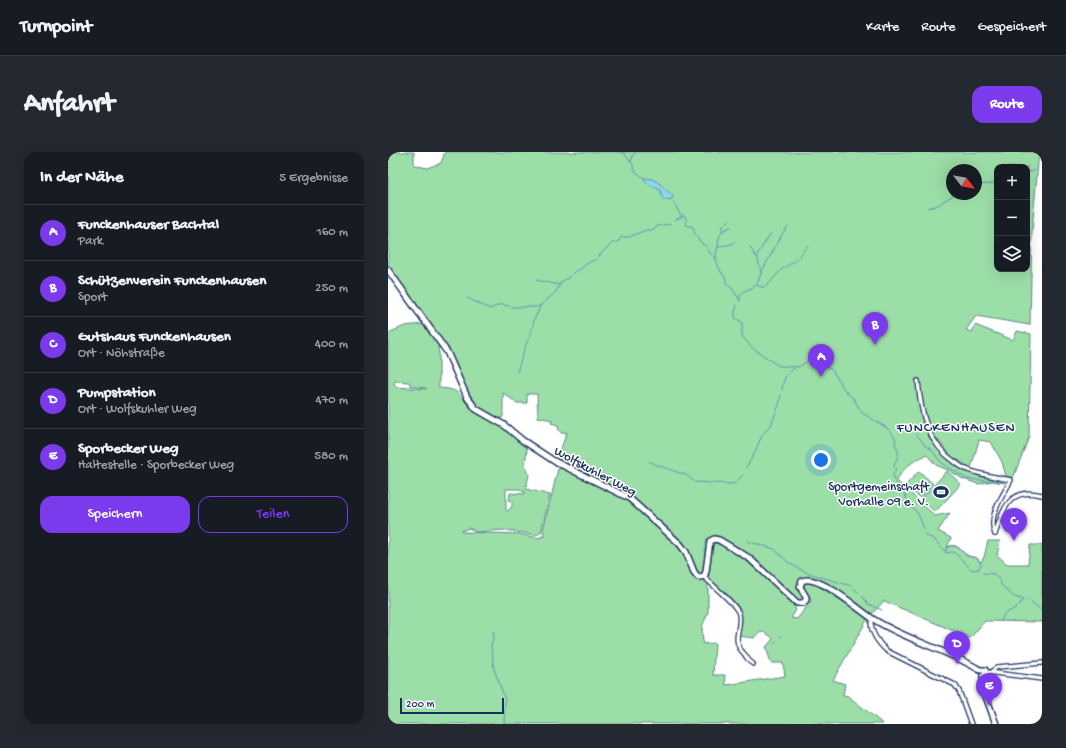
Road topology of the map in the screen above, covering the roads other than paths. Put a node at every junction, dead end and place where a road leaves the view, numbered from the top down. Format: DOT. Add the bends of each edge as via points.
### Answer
graph roads {
  1 [pos="389,272"];
  2 [pos="918,381"];
  3 [pos="1042,495"];
  4 [pos="703,576"];
  5 [pos="872,618"];
  6 [pos="1042,663"];
  7 [pos="752,664"];
  8 [pos="980,670"];
  9 [pos="989,672"];
  10 [pos="983,676"];
  11 [pos="1042,679"];
  12 [pos="971,724"];
  13 [pos="996,724"];
  1 -- 4 [label="street, Wolfskuhler Weg" via="447,352 476,409 504,425 554,461 629,498 680,544 696,575"];
  2 -- 3 [label="street" via="927,429 945,455 964,469 1011,480 995,508 995,534 1001,516 1013,498 1029,492"];
  4 -- 5 [label="street" via="710,541 719,540 750,558 797,603 801,604 806,600 800,585 808,579 833,590"];
  4 -- 7 [label="street" via="737,610 740,619 737,642 740,650"];
  5 -- 8 [label="street"];
  5 -- 12 [label="street" via="875,635 887,652 955,685"];
  6 -- 9 [label="street" via="997,668"];
  8 -- 9 [label="street"];
  8 -- 10 [label="street" via="980,675"];
  9 -- 10 [label="street"];
  9 -- 11 [label="street"];
  10 -- 13 [label="street" via="984,690"];
}
